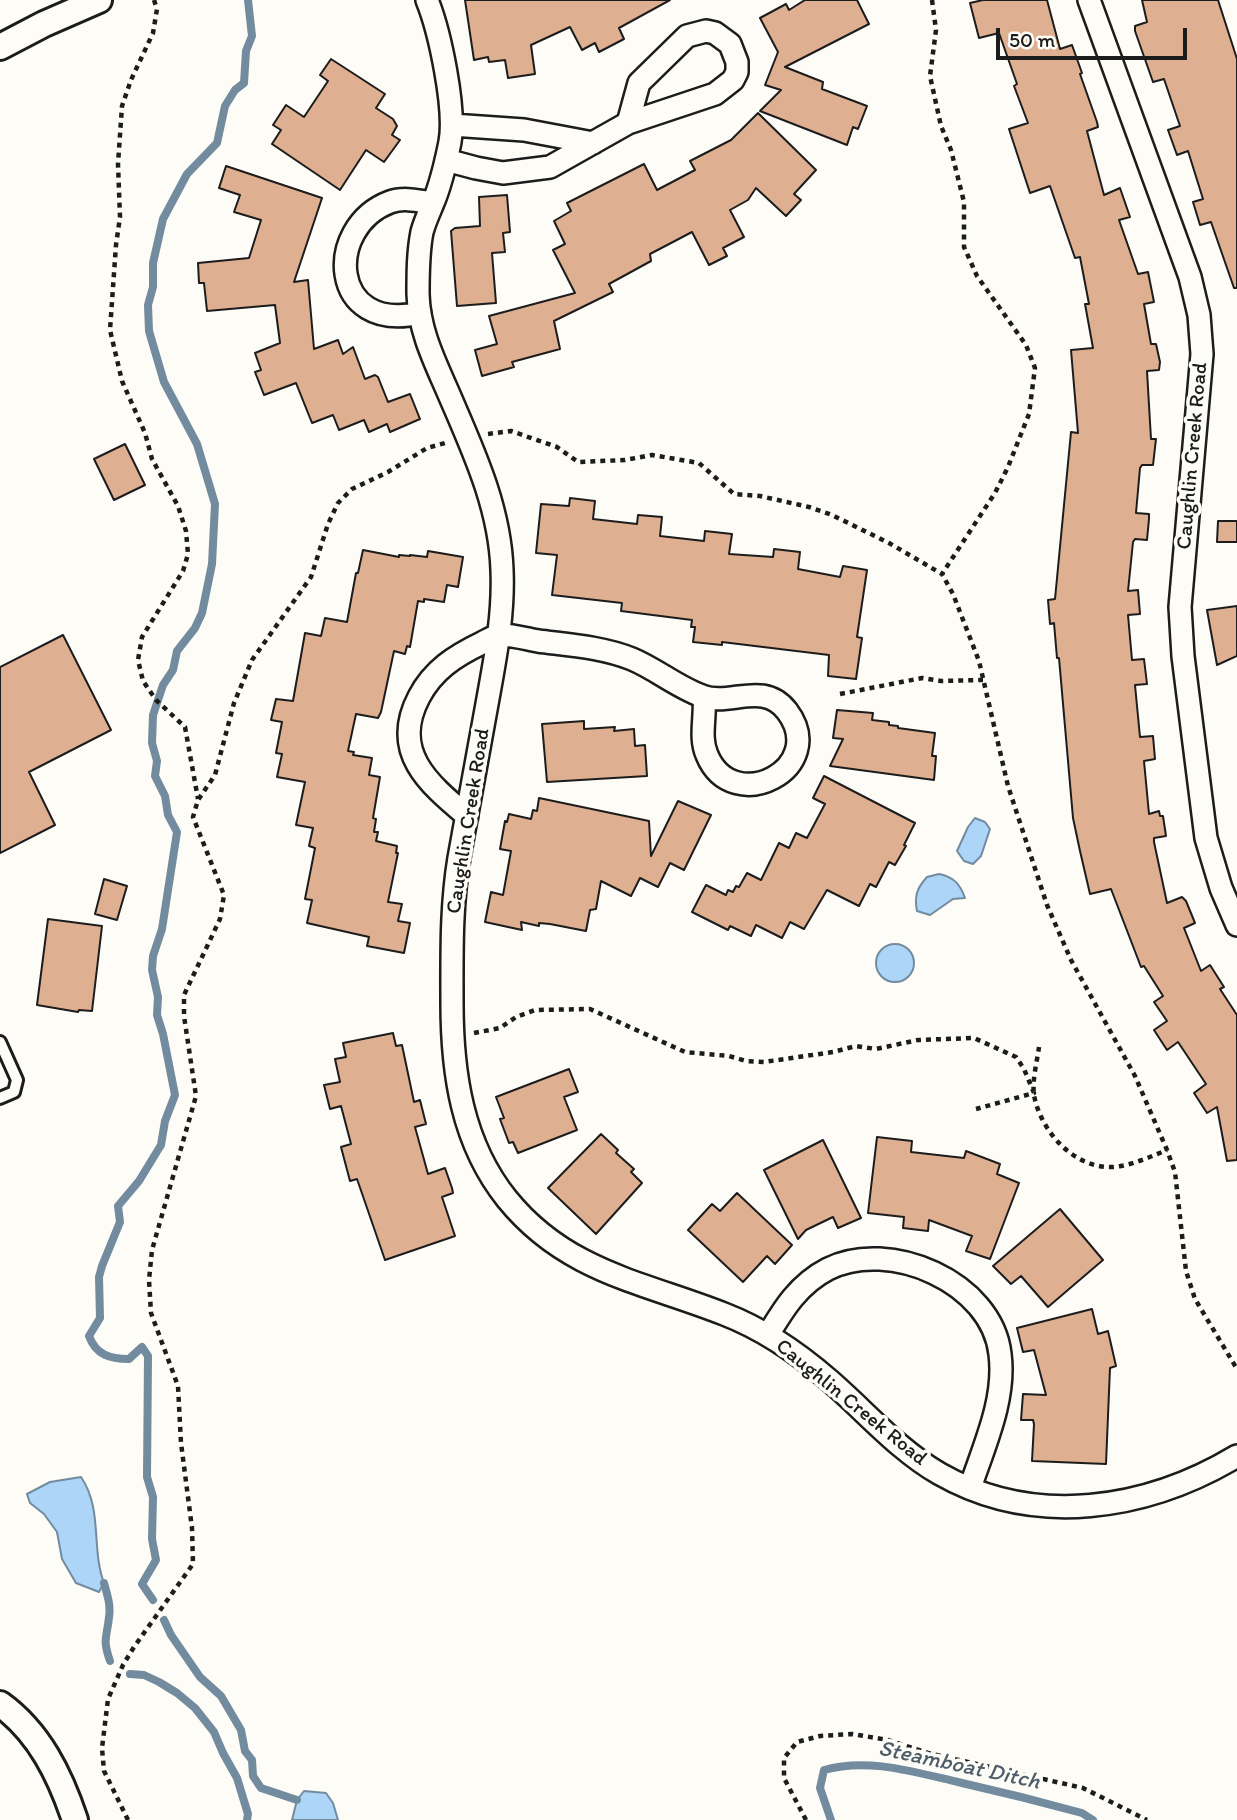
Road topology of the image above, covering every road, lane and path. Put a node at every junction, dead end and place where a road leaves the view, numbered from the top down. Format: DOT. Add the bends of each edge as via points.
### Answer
graph roads {
  1 [pos="99,0"];
  2 [pos="154,0"];
  3 [pos="427,0"];
  4 [pos="932,0"];
  5 [pos="1088,0"];
  6 [pos="60,7"];
  7 [pos="0,47"];
  8 [pos="628,123"];
  9 [pos="453,125"];
  10 [pos="593,143"];
  11 [pos="446,160"];
  12 [pos="433,203"];
  13 [pos="420,313"];
  14 [pos="466,437"];
  15 [pos="942,574"];
  16 [pos="500,635"];
  17 [pos="983,680"];
  18 [pos="840,694"];
  19 [pos="704,698"];
  20 [pos="198,800"];
  21 [pos="467,816"];
  22 [pos="1237,925"];
  23 [pos="453,1038"];
  24 [pos="0,1042"];
  25 [pos="1039,1047"];
  26 [pos="1034,1093"];
  27 [pos="0,1098"];
  28 [pos="976,1109"];
  29 [pos="1167,1150"];
  30 [pos="768,1335"];
  31 [pos="1237,1369"];
  32 [pos="1237,1456"];
  33 [pos="971,1488"];
  34 [pos="0,1704"];
  35 [pos="75,1820"];
  36 [pos="128,1820"];
  37 [pos="806,1820"];
  38 [pos="1147,1820"];
  1 -- 6 [label="street"];
  2 -- 20 [label="path" via="153,33 122,106 120,217 110,330 121,381 186,531 188,554 183,571 142,637 138,660 149,691 185,727"];
  3 -- 9 [label="street, Caughlin Creek Road" via="438,26"];
  4 -- 15 [label="path" via="936,30 930,76 964,202 964,247 977,276 1026,345 1035,368 1030,414 1008,467"];
  5 -- 22 [label="street, Caughlin Creek Road" via="1190,277 1199,315 1202,354 1180,607 1182,643 1206,838"];
  6 -- 7 [label="street"];
  8 -- 8 [label="street" via="727,86 737,72 730,44 706,30 680,41 639,83"];
  8 -- 10 [label="street"];
  9 -- 10 [label="street" via="524,130"];
  9 -- 11 [label="street, Caughlin Creek Road"];
  10 -- 11 [label="street" via="551,167 515,173"];
  11 -- 12 [label="street, Caughlin Creek Road"];
  12 -- 13 [label="street, Caughlin Creek Road" via="419,250"];
  12 -- 13 [label="street" via="406,199 380,208 359,228 345,262 347,285 370,309 392,316"];
  13 -- 14 [label="street, Caughlin Creek Road" via="431,354"];
  14 -- 15 [label="path" via="511,430 557,447 578,463 652,455 699,463 734,494 760,496 831,515"];
  14 -- 16 [label="street, Caughlin Creek Road" via="499,533"];
  14 -- 20 [label="path" via="427,448 352,489 338,503 311,577 252,660 234,703 215,775"];
  15 -- 17 [label="path"];
  16 -- 19 [label="street" via="614,653"];
  16 -- 21 [label="street, Caughlin Creek Road"];
  16 -- 21 [label="street" via="445,664 416,701 411,724 414,760 422,776"];
  17 -- 18 [label="path" via="922,678"];
  17 -- 29 [label="path" via="1008,786 1046,905 1135,1076"];
  19 -- 19 [label="street" via="750,695 783,707 796,725 798,745 790,764 759,785 721,774 704,745"];
  20 -- 36 [label="path" via="193,817 224,895 220,919 184,995 196,1096 152,1250 149,1280 151,1313 178,1386 193,1564 134,1647 108,1699 104,1771"];
  21 -- 23 [label="street, Caughlin Creek Road" via="452,919"];
  23 -- 26 [label="path" via="499,1028 535,1010 590,1009 685,1052 746,1061 787,1060 856,1046 876,1049 918,1040 974,1038 1016,1057"];
  23 -- 30 [label="street, Caughlin Creek Road" via="466,1123 484,1164 507,1199 533,1226 597,1269 728,1315"];
  24 -- 27 [label="lane" via="17,1080 14,1092"];
  25 -- 26 [label="path"];
  26 -- 28 [label="path"];
  26 -- 29 [label="path" via="1040,1116 1055,1139 1075,1157 1095,1166 1119,1166"];
  29 -- 31 [label="path" via="1175,1172 1186,1271 1195,1299"];
  30 -- 33 [label="street, Caughlin Creek Road" via="804,1359 906,1451"];
  30 -- 33 [label="street" via="790,1299 808,1281 830,1268 856,1261 899,1263 940,1275 962,1288 992,1325 1002,1378"];
  32 -- 33 [label="street, Caughlin Creek Road" via="1174,1488 1091,1507 1010,1501"];
  34 -- 35 [label="street" via="40,1744"];
  37 -- 38 [label="path" via="784,1778 784,1758 797,1742 852,1734 1083,1788"];
}
